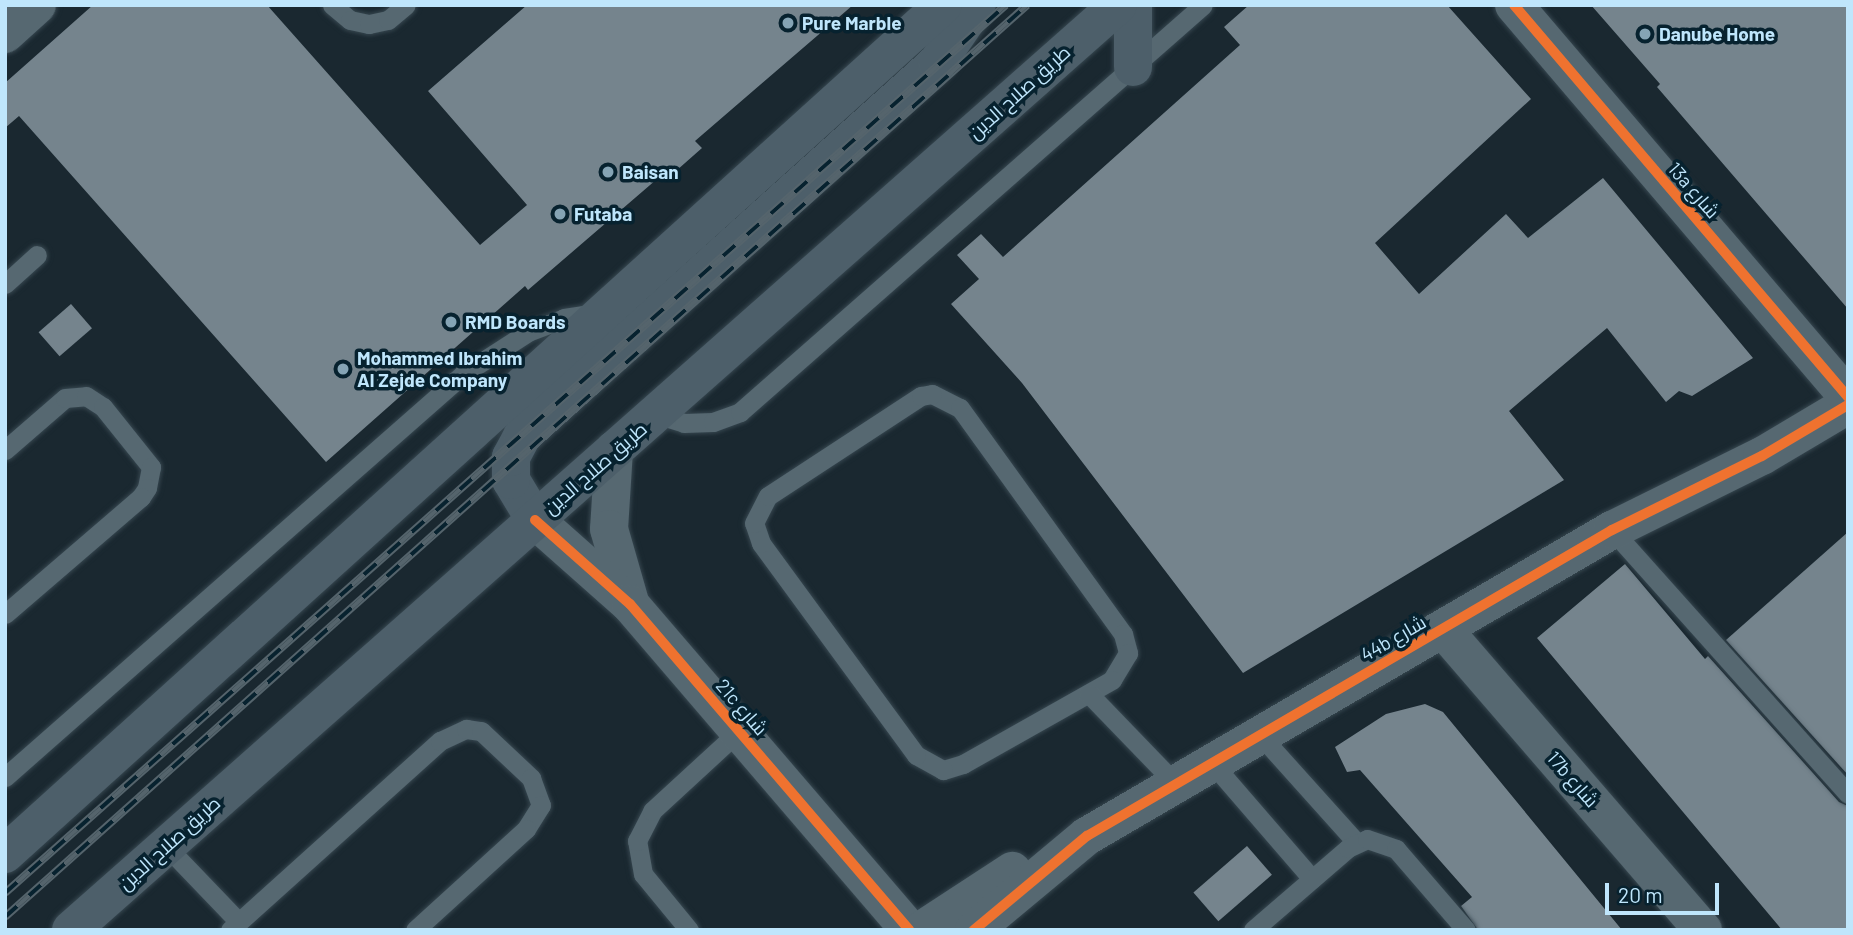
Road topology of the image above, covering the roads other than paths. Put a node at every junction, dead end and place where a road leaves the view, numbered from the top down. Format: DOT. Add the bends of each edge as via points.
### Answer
graph roads {
  1 [pos="37,5"];
  2 [pos="332,5"];
  3 [pos="406,5"];
  4 [pos="943,5"];
  5 [pos="977,5"];
  6 [pos="1118,5"];
  7 [pos="1133,5"];
  8 [pos="1203,5"];
  9 [pos="1514,5"];
  10 [pos="5,34"];
  11 [pos="1133,67"];
  12 [pos="37,255"];
  13 [pos="5,284"];
  14 [pos="605,311"];
  15 [pos="1846,393"];
  16 [pos="655,414"];
  17 [pos="5,450"];
  18 [pos="614,450"];
  19 [pos="535,520"];
  20 [pos="1626,523"];
  21 [pos="630,604"];
  22 [pos="5,614"];
  23 [pos="1443,629"];
  24 [pos="1089,694"];
  25 [pos="739,731"];
  26 [pos="1260,735"];
  27 [pos="1212,763"];
  28 [pos="5,778"];
  29 [pos="1176,784"];
  30 [pos="1848,794"];
  31 [pos="1087,836"];
  32 [pos="1356,842"];
  33 [pos="166,846"];
  34 [pos="5,854"];
  35 [pos="1312,879"];
  36 [pos="234,926"];
  37 [pos="76,928"];
  38 [pos="415,930"];
  39 [pos="690,930"];
  40 [pos="909,930"];
  41 [pos="922,930"];
  42 [pos="974,930"];
  43 [pos="1253,930"];
  44 [pos="1466,930"];
  45 [pos="1703,930"];
  1 -- 10 [label="street"];
  2 -- 3 [label="lane" via="351,20 369,24 388,20"];
  4 -- 14 [label="main road"];
  5 -- 19 [label="main road" via="937,63 522,436 511,457 510,480"];
  6 -- 16 [label="main road, طريق صلاح الدين"];
  7 -- 11 [label="main road"];
  8 -- 11 [label="lane"];
  9 -- 15 [label="street, 13a شارع"];
  11 -- 16 [label="lane" via="740,412 713,422 684,423"];
  12 -- 13 [label="lane"];
  14 -- 28 [label="lane" via="564,318 528,332 463,374"];
  14 -- 34 [label="main road"];
  15 -- 20 [label="street, 44b شارع" via="1716,462"];
  16 -- 18 [label="main road, طريق صلاح الدين"];
  17 -- 22 [label="lane" via="56,404 86,396 103,407 151,467 141,496"];
  18 -- 19 [label="main road, طريق صلاح الدين"];
  18 -- 21 [label="street, 21c شارع" via="609,528"];
  19 -- 21 [label="street, 21c شارع"];
  19 -- 33 [label="main road, طريق صلاح الدين"];
  20 -- 23 [label="street, 44b شارع"];
  20 -- 30 [label="lane"];
  21 -- 25 [label="street, 21c شارع"];
  23 -- 26 [label="street, 44b شارع"];
  23 -- 45 [label="street, 17b شارع"];
  24 -- 24 [label="lane" via="1112,680 1125,664 1123,634 952,400 921,396 760,503 754,523 761,543 916,755 933,768 953,769"];
  24 -- 29 [label="lane"];
  25 -- 39 [label="lane" via="652,811 637,841 643,874"];
  25 -- 40 [label="street, 21c شارع"];
  26 -- 27 [label="street, 44b شارع"];
  26 -- 32 [label="lane"];
  27 -- 29 [label="street, 44b شارع"];
  27 -- 35 [label="lane"];
  29 -- 31 [label="street, 44b شارع"];
  31 -- 41 [label="street, 44b شارع" via="1036,856"];
  31 -- 42 [label="street, 44b شارع"];
  32 -- 35 [label="lane"];
  32 -- 44 [label="lane" via="1377,839 1396,849"];
  33 -- 36 [label="lane"];
  33 -- 37 [label="main road, طريق صلاح الدين"];
  35 -- 43 [label="lane"];
  36 -- 38 [label="lane" via="440,741 466,729 481,732 531,778 539,790 538,812 526,829"];
}
